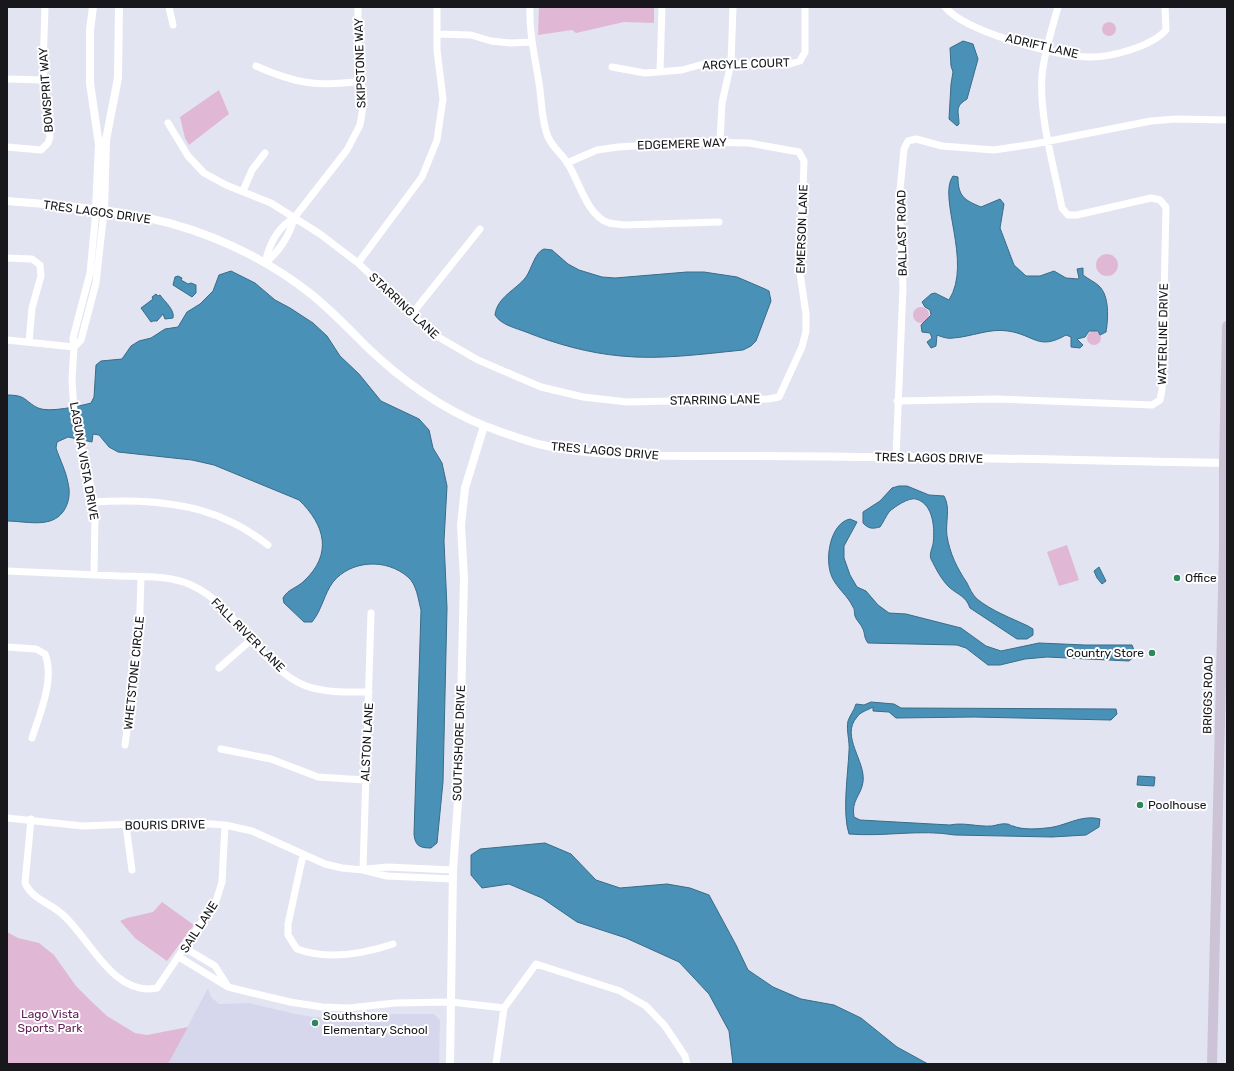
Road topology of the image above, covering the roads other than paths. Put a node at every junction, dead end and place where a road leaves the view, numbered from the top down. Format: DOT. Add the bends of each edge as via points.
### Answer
graph roads {
  1 [pos="45,7"];
  2 [pos="93,7"];
  3 [pos="119,7"];
  4 [pos="169,7"];
  5 [pos="358,7"];
  6 [pos="437,7"];
  7 [pos="530,7"];
  8 [pos="662,7"];
  9 [pos="732,7"];
  10 [pos="805,7"];
  11 [pos="945,7"];
  12 [pos="1058,7"];
  13 [pos="1165,7"];
  14 [pos="173,25"];
  15 [pos="437,34"];
  16 [pos="532,42"];
  17 [pos="1047,50"];
  18 [pos="731,63"];
  19 [pos="256,66"];
  20 [pos="612,67"];
  21 [pos="660,72"];
  22 [pos="7,79"];
  23 [pos="43,80"];
  24 [pos="362,81"];
  25 [pos="1227,120"];
  26 [pos="168,123"];
  27 [pos="720,142"];
  28 [pos="1049,142"];
  29 [pos="7,147"];
  30 [pos="799,152"];
  31 [pos="265,153"];
  32 [pos="567,163"];
  33 [pos="243,191"];
  34 [pos="7,201"];
  35 [pos="100,211"];
  36 [pos="294,218"];
  37 [pos="719,222"];
  38 [pos="480,229"];
  39 [pos="7,258"];
  40 [pos="265,263"];
  41 [pos="358,263"];
  42 [pos="411,315"];
  43 [pos="1227,326"];
  44 [pos="7,340"];
  45 [pos="29,342"];
  46 [pos="74,347"];
  47 [pos="779,397"];
  48 [pos="897,401"];
  49 [pos="484,426"];
  50 [pos="896,457"];
  51 [pos="1224,463"];
  52 [pos="93,502"];
  53 [pos="268,545"];
  54 [pos="7,571"];
  55 [pos="94,575"];
  56 [pos="141,577"];
  57 [pos="371,613"];
  58 [pos="252,639"];
  59 [pos="7,647"];
  60 [pos="219,668"];
  61 [pos="370,692"];
  62 [pos="32,738"];
  63 [pos="125,745"];
  64 [pos="221,749"];
  65 [pos="365,780"];
  66 [pos="7,818"];
  67 [pos="31,819"];
  68 [pos="225,825"];
  69 [pos="126,826"];
  70 [pos="303,855"];
  71 [pos="396,867"];
  72 [pos="132,870"];
  73 [pos="363,870"];
  74 [pos="453,870"];
  75 [pos="396,877"];
  76 [pos="453,879"];
  77 [pos="393,944"];
  78 [pos="185,948"];
  79 [pos="179,957"];
  80 [pos="206,961"];
  81 [pos="200,970"];
  82 [pos="228,987"];
  83 [pos="451,1002"];
  84 [pos="504,1008"];
  85 [pos="450,1064"];
  86 [pos="496,1064"];
  87 [pos="687,1064"];
  88 [pos="1212,1064"];
  1 -- 23 [label="street, BOWSPRIT WAY"];
  2 -- 35 [label="street, LAGUNA VISTA DRIVE" via="90,30 90,83 99,145"];
  3 -- 35 [label="street, LAGUNA VISTA DRIVE" via="118,78 106,140"];
  4 -- 14 [label="street"];
  5 -- 24 [label="street, SKIPSTONE WAY" via="358,61"];
  6 -- 15 [label="street"];
  7 -- 16 [label="street"];
  8 -- 21 [label="street"];
  9 -- 18 [label="street"];
  10 -- 18 [label="street, ARGYLE COURT" via="805,52 800,61 790,64"];
  11 -- 17 [label="street, ADRIFT LANE" via="968,25"];
  12 -- 17 [label="street"];
  13 -- 17 [label="street, ADRIFT LANE" via="1166,30 1159,38 1147,43 1107,55 1088,57"];
  15 -- 16 [label="street" via="466,35 511,43"];
  15 -- 41 [label="street" via="443,99 441,120 431,160 410,196"];
  16 -- 32 [label="street" via="548,137"];
  17 -- 28 [label="street" via="1042,75 1042,95"];
  18 -- 21 [label="street, ARGYLE COURT"];
  18 -- 27 [label="street" via="722,103"];
  19 -- 24 [label="street" via="300,82 336,84"];
  20 -- 21 [label="street, ARGYLE COURT" via="645,73"];
  22 -- 23 [label="street"];
  23 -- 29 [label="street, BOWSPRIT WAY" via="50,137 45,148 41,150"];
  24 -- 36 [label="street, SKIPSTONE WAY" via="363,113 355,136"];
  25 -- 28 [label="street, BALLAST ROAD" via="1151,121"];
  26 -- 33 [label="street, STARRING LANE" via="188,156 204,173"];
  27 -- 30 [label="street, EDGEMERE WAY" via="749,143"];
  27 -- 32 [label="street, EDGEMERE WAY" via="618,147 597,150"];
  28 -- 48 [label="street, BALLAST ROAD" via="994,150 948,146 916,139 908,141 904,149 899,200 903,287"];
  28 -- 48 [label="street, WATERLINE DRIVE" via="1062,208 1068,215 1151,198 1160,200 1166,207 1160,400 1152,405 997,399"];
  30 -- 47 [label="street, EMERSON LANE" via="804,162 800,273 806,331 802,347"];
  31 -- 33 [label="street" via="252,170"];
  32 -- 37 [label="street" via="585,198 597,215 608,223 624,225"];
  33 -- 36 [label="street, STARRING LANE" via="271,203"];
  34 -- 35 [label="street, TRES LAGOS DRIVE"];
  35 -- 40 [label="street, TRES LAGOS DRIVE" via="152,219 188,229 233,246"];
  35 -- 46 [label="street, LAGUNA VISTA DRIVE" via="90,273 73,338"];
  36 -- 40 [label="street, SKIPSTONE WAY" via="284,223 268,250"];
  36 -- 41 [label="street, STARRING LANE"];
  38 -- 42 [label="street"];
  39 -- 45 [label="street" via="32,259 40,265 41,276 32,308"];
  40 -- 49 [label="street, TRES LAGOS DRIVE" via="293,280 323,304 401,376 445,406"];
  41 -- 42 [label="street, STARRING LANE"];
  42 -- 47 [label="street, STARRING LANE" via="444,342 478,360 541,387 583,397 627,402"];
  43 -- 51 [label="main road, BRIGGS ROAD"];
  44 -- 45 [label="street"];
  45 -- 46 [label="street"];
  46 -- 52 [label="street, LAGUNA VISTA DRIVE" via="73,398"];
  48 -- 50 [label="street, BALLAST ROAD"];
  49 -- 50 [label="street, TRES LAGOS DRIVE" via="549,447 597,453 652,456"];
  49 -- 74 [label="street, SOUTHSHORE DRIVE" via="465,488 461,525 464,579 459,787"];
  50 -- 51 [label="street, TRES LAGOS DRIVE"];
  51 -- 88 [label="main road, BRIGGS ROAD"];
  52 -- 53 [label="street" via="128,501 192,508 229,520"];
  52 -- 55 [label="street, LAGUNA VISTA DRIVE"];
  54 -- 55 [label="street, FALL RIVER LANE"];
  55 -- 56 [label="street, FALL RIVER LANE"];
  56 -- 58 [label="street, FALL RIVER LANE" via="177,580 206,593"];
  56 -- 63 [label="street, WHETSTONE CIRCLE" via="139,642"];
  57 -- 61 [label="street, ALSTON LANE"];
  58 -- 60 [label="street"];
  58 -- 61 [label="street, FALL RIVER LANE" via="280,669 306,686 323,690"];
  59 -- 62 [label="street" via="36,649 45,654 48,663 46,691"];
  61 -- 65 [label="street, ALSTON LANE"];
  64 -- 65 [label="street" via="271,759 318,778"];
  65 -- 73 [label="street, ALSTON LANE"];
  66 -- 67 [label="street, BOURIS DRIVE"];
  67 -- 69 [label="street, BOURIS DRIVE" via="83,826"];
  67 -- 79 [label="street, SAIL LANE" via="25,883 30,893 61,913 76,927 111,973 138,988 157,988"];
  68 -- 69 [label="street, BOURIS DRIVE" via="182,822"];
  68 -- 70 [label="street, BOURIS DRIVE" via="252,831"];
  68 -- 78 [label="street, SAIL LANE" via="222,882 216,901"];
  69 -- 72 [label="street"];
  70 -- 73 [label="street, BOURIS DRIVE" via="325,864"];
  70 -- 77 [label="street" via="288,924 288,935 297,949 316,953 346,954 369,952"];
  71 -- 73 [label="street, BOURIS DRIVE"];
  71 -- 74 [label="street, BOURIS DRIVE"];
  71 -- 75 [label="street"];
  73 -- 75 [label="street, BOURIS DRIVE"];
  74 -- 76 [label="street, SOUTHSHORE DRIVE"];
  75 -- 76 [label="street, BOURIS DRIVE"];
  76 -- 83 [label="street, SOUTHSHORE DRIVE"];
  78 -- 79 [label="street, SAIL LANE"];
  78 -- 80 [label="street"];
  79 -- 81 [label="street"];
  80 -- 81 [label="street"];
  80 -- 82 [label="street" via="215,966"];
  81 -- 82 [label="street"];
  82 -- 83 [label="street" via="322,1007 350,1008 395,1003"];
  83 -- 84 [label="street"];
  83 -- 85 [label="street, SOUTHSHORE DRIVE"];
  84 -- 86 [label="street"];
  84 -- 87 [label="street" via="536,964 620,990 646,1006 665,1026 685,1056"];
}
